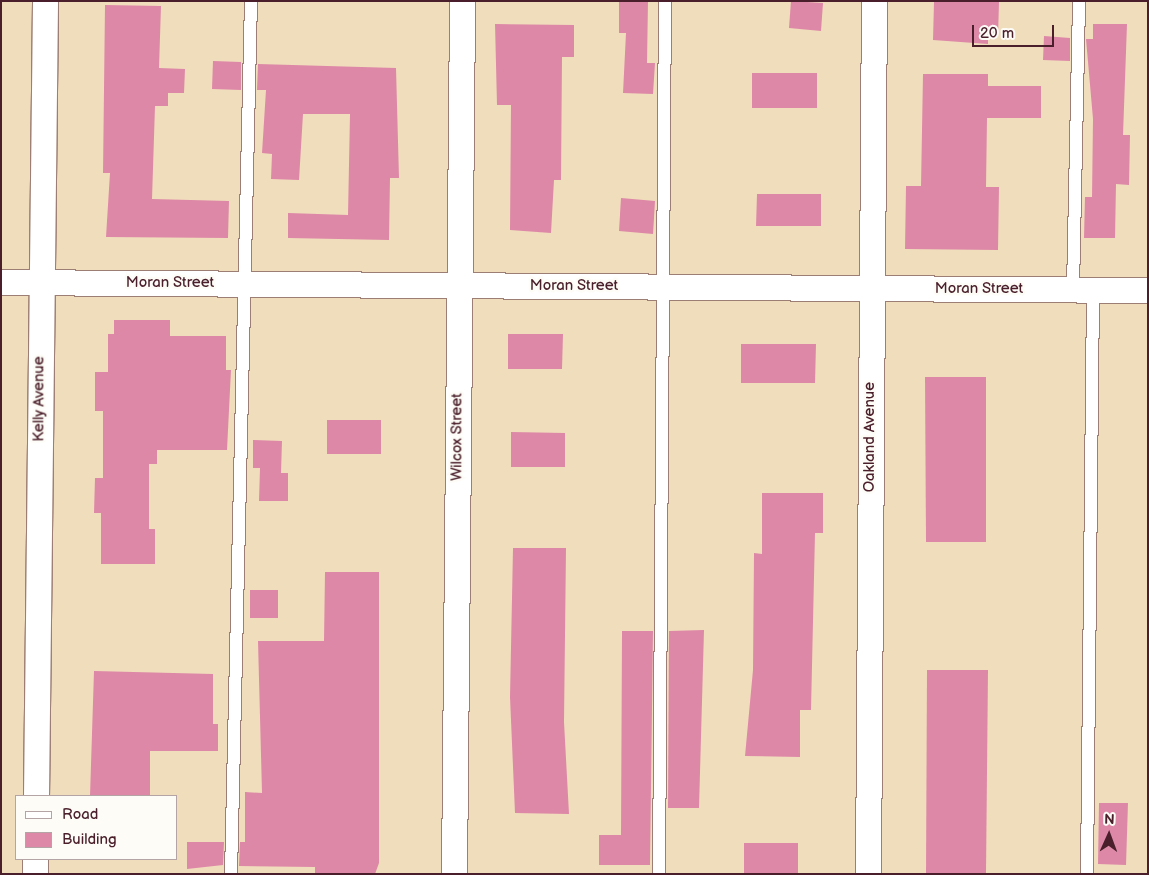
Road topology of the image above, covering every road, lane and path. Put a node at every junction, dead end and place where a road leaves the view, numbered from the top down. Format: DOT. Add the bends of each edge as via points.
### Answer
graph roads {
  1 [pos="44,1"];
  2 [pos="251,1"];
  3 [pos="462,1"];
  4 [pos="665,1"];
  5 [pos="874,1"];
  6 [pos="1079,1"];
  7 [pos="1,282"];
  8 [pos="40,282"];
  9 [pos="246,284"];
  10 [pos="458,285"];
  11 [pos="661,287"];
  12 [pos="871,288"];
  13 [pos="1083,289"];
  14 [pos="1148,290"];
  15 [pos="36,795"];
  16 [pos="35,860"];
  17 [pos="35,874"];
  18 [pos="231,874"];
  19 [pos="454,874"];
  20 [pos="659,874"];
  21 [pos="868,874"];
  22 [pos="1087,874"];
  1 -- 8 [label="street, Kelly Avenue"];
  2 -- 9 [label="lane"];
  3 -- 10 [label="street, Wilcox Street"];
  4 -- 11 [label="lane"];
  5 -- 12 [label="street, Oakland Avenue"];
  6 -- 13 [label="lane"];
  7 -- 8 [label="street, Moran Street"];
  8 -- 9 [label="street, Moran Street"];
  8 -- 15 [label="street, Kelly Avenue"];
  9 -- 10 [label="street, Moran Street"];
  9 -- 18 [label="lane"];
  10 -- 11 [label="street, Moran Street"];
  10 -- 19 [label="street, Wilcox Street"];
  11 -- 12 [label="street, Moran Street"];
  11 -- 20 [label="lane"];
  12 -- 13 [label="street, Moran Street"];
  12 -- 21 [label="street, Oakland Avenue"];
  13 -- 14 [label="street, Moran Street"];
  13 -- 22 [label="lane"];
  16 -- 17 [label="street"];
}
